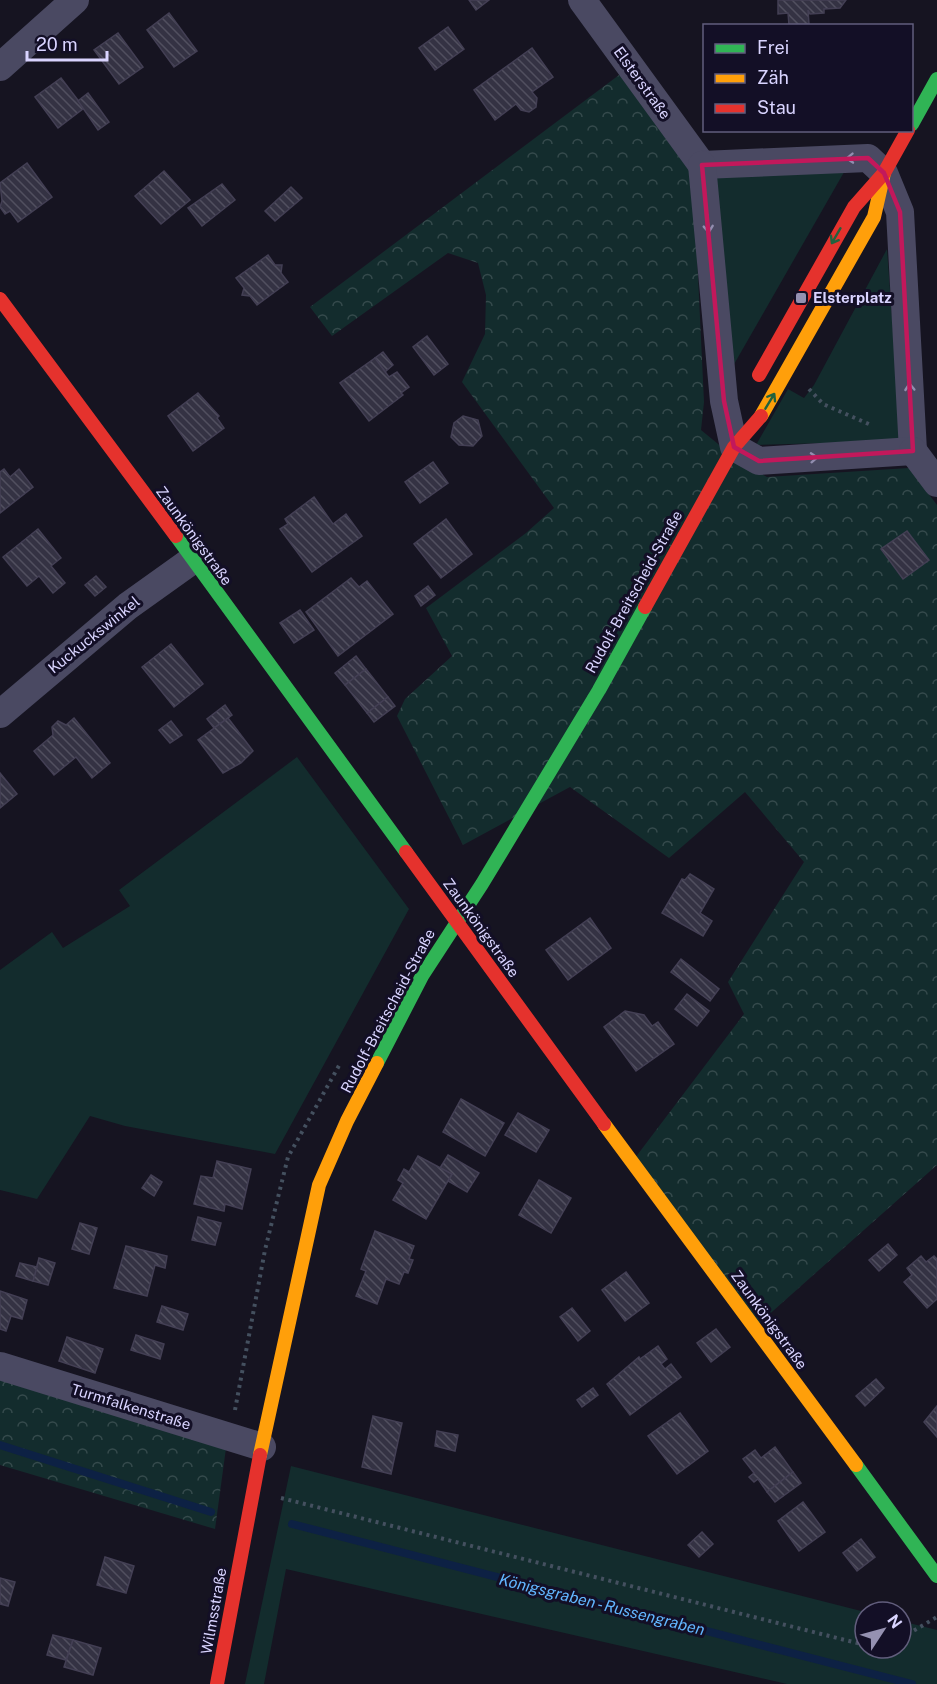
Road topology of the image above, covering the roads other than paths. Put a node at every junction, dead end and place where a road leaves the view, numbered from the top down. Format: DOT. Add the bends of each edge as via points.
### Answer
graph roads {
  1 [pos="75,0"];
  2 [pos="582,0"];
  3 [pos="0,67"];
  4 [pos="937,79"];
  5 [pos="913,122"];
  6 [pos="907,132"];
  7 [pos="702,165"];
  8 [pos="884,173"];
  9 [pos="0,299"];
  10 [pos="755,383"];
  11 [pos="741,414"];
  12 [pos="734,447"];
  13 [pos="913,451"];
  14 [pos="937,483"];
  15 [pos="192,561"];
  16 [pos="0,714"];
  17 [pos="455,922"];
  18 [pos="0,1366"];
  19 [pos="262,1447"];
  20 [pos="243,1544"];
  21 [pos="937,1576"];
  22 [pos="217,1684"];
  1 -- 3 [label="street"];
  2 -- 7 [label="street, Elsterstraße"];
  4 -- 5 [label="street"];
  6 -- 8 [label="street, Rudolf-Breitscheid-Straße"];
  8 -- 7 [label="street, one-way" via="868,158"];
  7 -- 12 [label="street, one-way" via="724,401"];
  8 -- 10 [label="street, Rudolf-Breitscheid-Straße, one-way" via="854,207"];
  12 -- 8 [label="street, Rudolf-Breitscheid-Straße, one-way" via="761,416 874,217"];
  13 -- 8 [label="street, one-way" via="900,212"];
  9 -- 15 [label="street, Zaunkönigstraße"];
  11 -- 12 [label="street, Rudolf-Breitscheid-Straße"];
  12 -- 13 [label="street, one-way" via="759,461"];
  12 -- 17 [label="street, Rudolf-Breitscheid-Straße" via="599,690"];
  13 -- 14 [label="street"];
  15 -- 16 [label="street, Kuckuckswinkel" via="128,606"];
  15 -- 17 [label="street, Zaunkönigstraße" via="331,746"];
  17 -- 19 [label="street, Rudolf-Breitscheid-Straße" via="347,1121 319,1185"];
  17 -- 21 [label="street, Zaunkönigstraße"];
  18 -- 19 [label="street, Turmfalkenstraße"];
  19 -- 20 [label="street, Rudolf-Breitscheid-Straße"];
  20 -- 22 [label="street, Wilmsstraße"];
}
